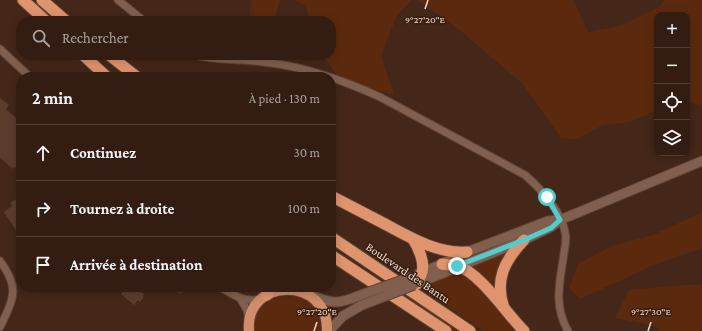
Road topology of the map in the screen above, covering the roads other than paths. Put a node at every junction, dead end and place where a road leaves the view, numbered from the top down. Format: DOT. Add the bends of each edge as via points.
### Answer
graph roads {
  1 [pos="42,0"];
  2 [pos="118,0"];
  3 [pos="27,4"];
  4 [pos="38,16"];
  5 [pos="40,16"];
  6 [pos="60,16"];
  7 [pos="138,16"];
  8 [pos="0,49"];
  9 [pos="80,60"];
  10 [pos="88,60"];
  11 [pos="108,60"];
  12 [pos="115,60"];
  13 [pos="236,60"];
  14 [pos="25,72"];
  15 [pos="93,72"];
  16 [pos="102,72"];
  17 [pos="121,72"];
  18 [pos="131,72"];
  19 [pos="314,72"];
  20 [pos="336,79"];
  21 [pos="702,161"];
  22 [pos="336,199"];
  23 [pos="560,220"];
  24 [pos="336,239"];
  25 [pos="413,239"];
  26 [pos="524,240"];
  27 [pos="467,252"];
  28 [pos="336,259"];
  29 [pos="0,261"];
  30 [pos="442,264"];
  31 [pos="457,266"];
  32 [pos="422,272"];
  33 [pos="414,282"];
  34 [pos="229,292"];
  35 [pos="300,292"];
  36 [pos="266,294"];
  37 [pos="307,294"];
  38 [pos="240,298"];
  39 [pos="360,301"];
  40 [pos="504,308"];
  41 [pos="0,327"];
  42 [pos="248,328"];
  43 [pos="328,331"];
  44 [pos="446,331"];
  45 [pos="470,331"];
  46 [pos="524,331"];
  47 [pos="568,331"];
  1 -- 6 [label="highway"];
  2 -- 7 [label="street"];
  3 -- 4 [label="highway"];
  3 -- 5 [label="highway"];
  8 -- 14 [label="street"];
  9 -- 15 [label="highway"];
  10 -- 16 [label="highway"];
  11 -- 17 [label="highway"];
  12 -- 18 [label="highway"];
  13 -- 19 [label="street" via="273,63"];
  20 -- 23 [label="street" via="400,108 525,175 547,197"];
  21 -- 23 [label="street"];
  22 -- 25 [label="highway"];
  23 -- 26 [label="street" via="551,228"];
  23 -- 27 [label="street" via="548,222"];
  23 -- 47 [label="street" via="566,233 558,294 559,307"];
  24 -- 45 [label="highway, Boulevard des Bantu"];
  25 -- 27 [label="highway" via="442,250"];
  25 -- 32 [label="highway" via="422,262"];
  26 -- 31 [label="street"];
  26 -- 40 [label="highway" via="507,260 502,273 500,294"];
  27 -- 30 [label="street"];
  28 -- 44 [label="highway"];
  29 -- 41 [label="street" via="13,282 11,303"];
  30 -- 31 [label="highway"];
  30 -- 32 [label="street"];
  31 -- 33 [label="street"];
  31 -- 40 [label="highway" via="476,278"];
  32 -- 33 [label="highway"];
  33 -- 39 [label="street, bridge"];
  34 -- 38 [label="street"];
  35 -- 37 [label="main road"];
  36 -- 38 [label="street" via="249,301"];
  36 -- 42 [label="main road" via="254,308"];
  37 -- 39 [label="street" via="333,302"];
  37 -- 43 [label="main road" via="323,310"];
  38 -- 42 [label="street" via="247,310"];
  39 -- 43 [label="street"];
  40 -- 46 [label="highway"];
}
